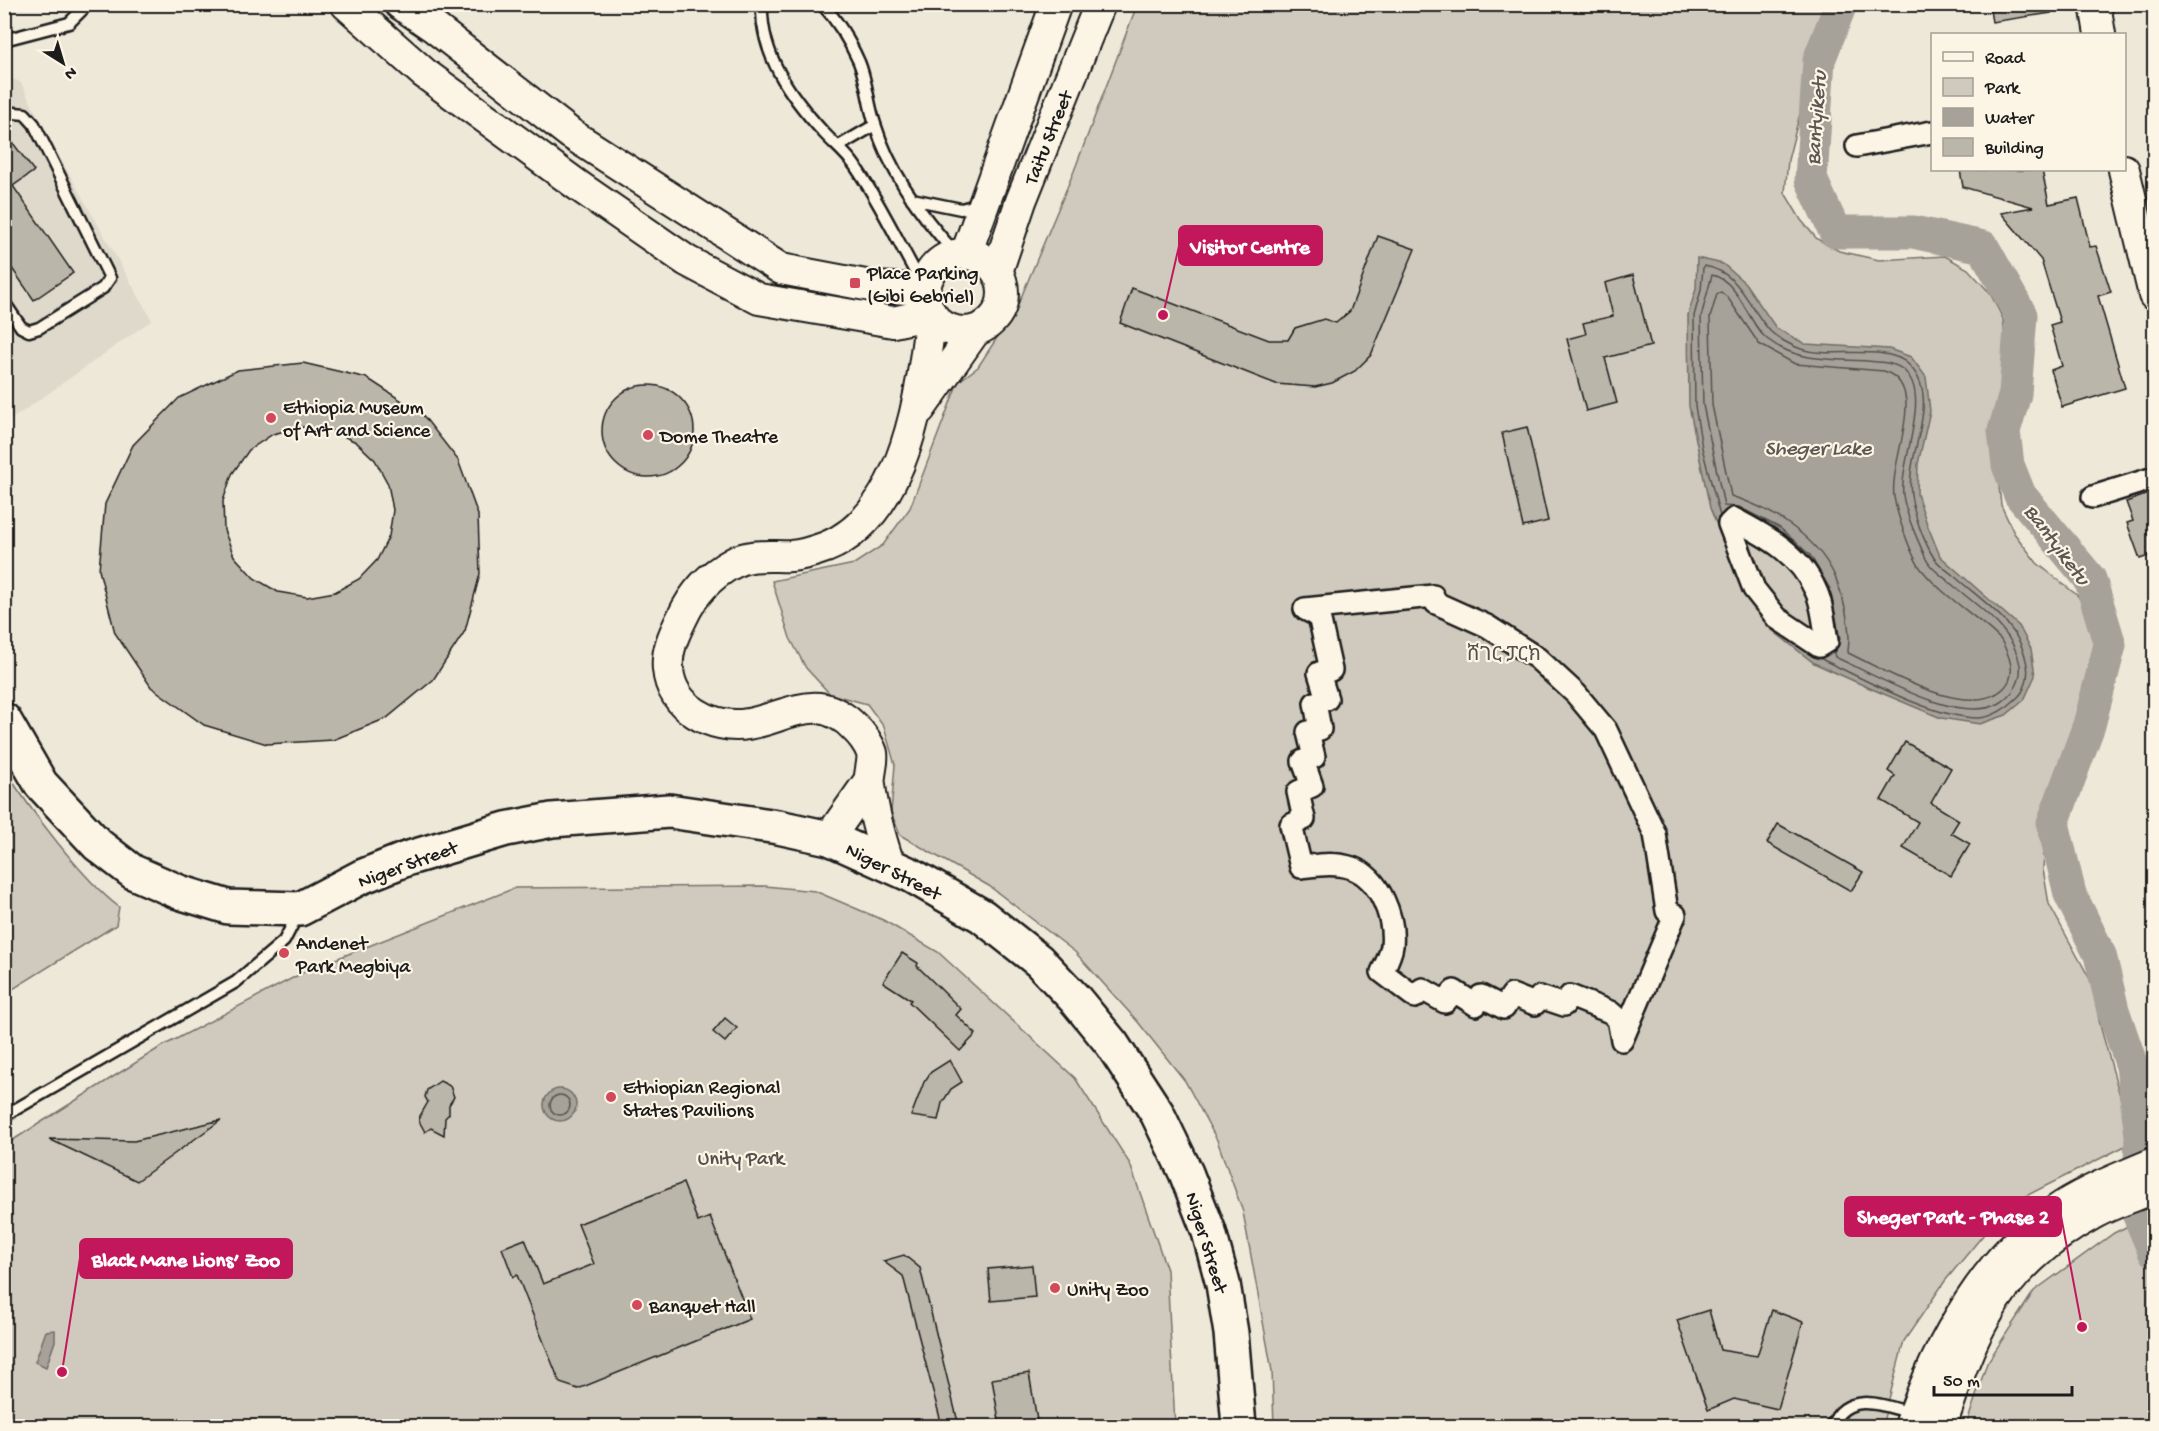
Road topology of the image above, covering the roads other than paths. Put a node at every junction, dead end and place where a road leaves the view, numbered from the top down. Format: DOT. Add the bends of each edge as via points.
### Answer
graph roads {
  1 [pos="88,4"];
  2 [pos="346,4"];
  3 [pos="400,4"];
  4 [pos="762,4"];
  5 [pos="822,4"];
  6 [pos="1056,4"];
  7 [pos="1100,4"];
  8 [pos="2095,4"];
  9 [pos="2100,33"];
  10 [pos="4,40"];
  11 [pos="4,112"];
  12 [pos="875,125"];
  13 [pos="1931,132"];
  14 [pos="839,146"];
  15 [pos="1857,146"];
  16 [pos="2124,171"];
  17 [pos="912,199"];
  18 [pos="983,204"];
  19 [pos="2146,225"];
  20 [pos="962,255"];
  21 [pos="997,272"];
  22 [pos="2154,295"];
  23 [pos="4,302"];
  24 [pos="928,302"];
  25 [pos="975,331"];
  26 [pos="915,416"];
  27 [pos="2154,478"];
  28 [pos="2092,497"];
  29 [pos="1827,641"];
  30 [pos="4,720"];
  31 [pos="869,781"];
  32 [pos="829,838"];
  33 [pos="889,864"];
  34 [pos="300,909"];
  35 [pos="1622,1040"];
  36 [pos="4,1116"];
  37 [pos="2154,1163"];
  38 [pos="2154,1188"];
  39 [pos="2112,1193"];
  40 [pos="1912,1420"];
  41 [pos="1239,1426"];
  42 [pos="1832,1426"];
  43 [pos="1941,1426"];
  1 -- 10 [label="lane" via="69,23"];
  2 -- 24 [label="main road" via="424,73 579,188 687,261 759,299 893,322"];
  3 -- 24 [label="main road" via="571,134 781,269 876,287"];
  4 -- 14 [label="lane" via="762,21 773,63 797,102"];
  5 -- 12 [label="lane" via="860,63"];
  6 -- 18 [label="main road, Taitu Street"];
  7 -- 21 [label="main road, Taitu Street" via="1021,201"];
  8 -- 9 [label="main road"];
  11 -- 23 [label="lane" via="25,114 34,124 110,278 103,288 29,331 21,327"];
  12 -- 14 [label="lane"];
  12 -- 17 [label="lane"];
  13 -- 15 [label="street"];
  14 -- 24 [label="lane" via="874,196"];
  16 -- 19 [label="main road"];
  17 -- 18 [label="lane" via="961,209"];
  17 -- 20 [label="lane" via="936,233"];
  18 -- 20 [label="main road, Taitu Street"];
  19 -- 22 [label="main road"];
  20 -- 21 [label="main road" via="980,258"];
  20 -- 24 [label="main road" via="935,267"];
  21 -- 25 [label="main road" via="1004,292 1002,305 987,326"];
  24 -- 25 [label="main road" via="950,330"];
  24 -- 26 [label="main road"];
  25 -- 26 [label="main road"];
  26 -- 31 [label="main road" via="881,502 866,520 828,546 792,556 736,561 719,572 691,599 670,643 668,658 675,691 689,709 726,726 818,708 838,714 858,731 872,754"];
  27 -- 28 [label="street"];
  29 -- 29 [label="street" via="1817,592 1798,563 1774,540 1734,519 1729,524 1754,589 1777,618 1820,646"];
  30 -- 34 [label="main road, Niger Street" via="41,784 98,845 133,872 228,908"];
  31 -- 32 [label="main road"];
  31 -- 33 [label="main road" via="875,820"];
  32 -- 33 [label="main road, Niger Street"];
  32 -- 34 [label="main road, Niger Street" via="669,811 552,820 506,829 406,859"];
  33 -- 41 [label="main road, Niger Street" via="982,916 1039,961 1113,1044 1157,1113 1209,1232 1223,1284"];
  34 -- 36 [label="lane" via="284,941 236,982"];
  35 -- 35 [label="street" via="1675,915 1667,911 1655,834 1606,730 1576,694 1537,658 1487,626 1436,603 1433,596 1305,609 1319,616 1331,670 1319,673 1327,699 1315,703 1320,729 1308,732 1314,757 1303,761 1312,786 1298,792 1304,819 1291,825 1301,867 1329,864 1353,868 1375,886 1385,902 1393,929 1392,948 1382,972 1415,997 1422,988 1445,1002 1454,991 1476,1005 1481,996 1504,1008 1512,995 1535,1004 1539,997 1564,1005 1570,996 1610,1012 1618,1019"];
  37 -- 39 [label="main road"];
  38 -- 39 [label="main road"];
  39 -- 40 [label="main road" via="2063,1206 2020,1240 1989,1275 1963,1310"];
  39 -- 43 [label="main road" via="2091,1215 2036,1255 1986,1314"];
  40 -- 42 [label="lane" via="1870,1401 1851,1405"];
}
